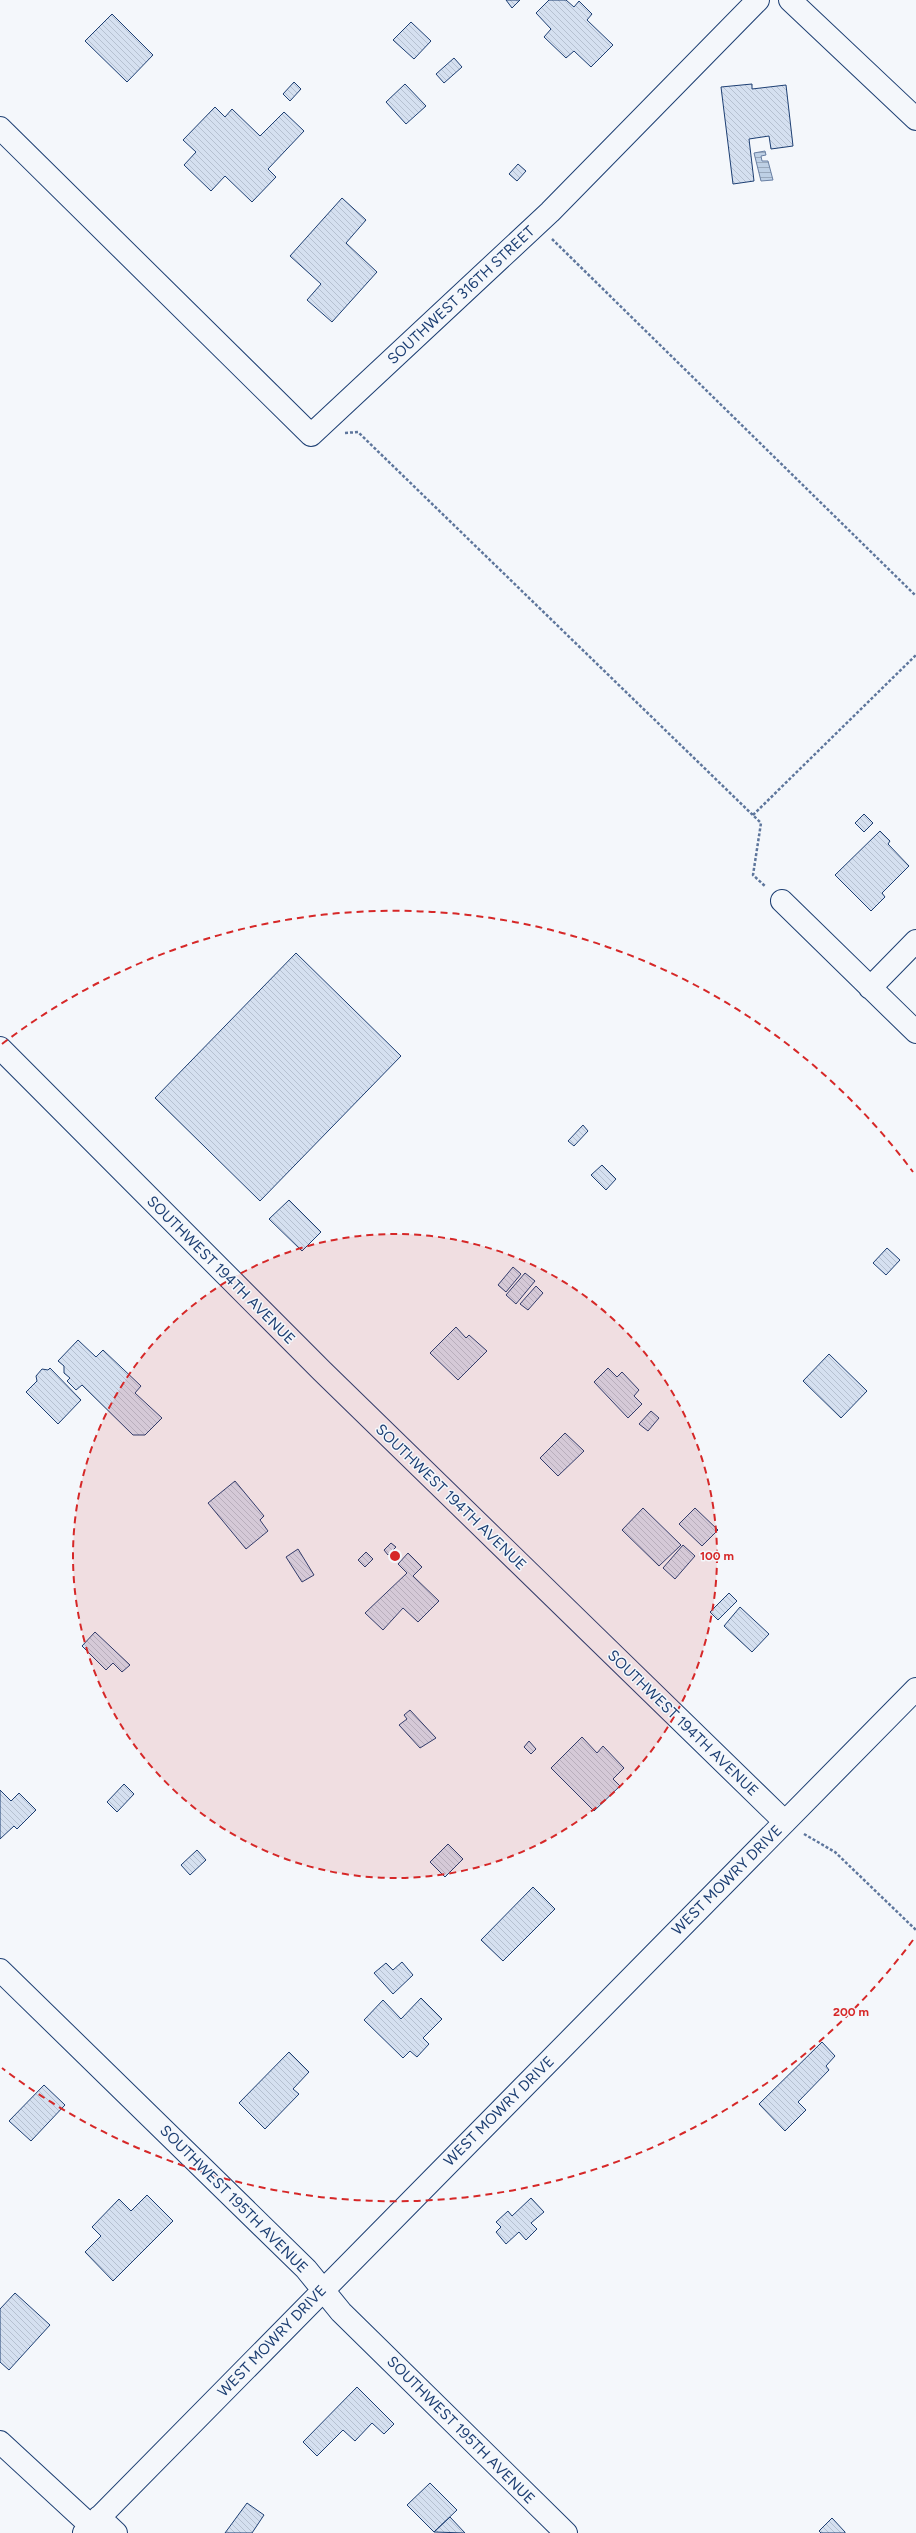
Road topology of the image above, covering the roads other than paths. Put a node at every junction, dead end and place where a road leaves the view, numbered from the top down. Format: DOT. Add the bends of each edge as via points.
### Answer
graph roads {
  1 [pos="758,0"];
  2 [pos="790,0"];
  3 [pos="916,119"];
  4 [pos="0,128"];
  5 [pos="782,901"];
  6 [pos="916,941"];
  7 [pos="870,988"];
  8 [pos="916,1032"];
  9 [pos="0,1048"];
  10 [pos="916,1689"];
  11 [pos="785,1822"];
  12 [pos="0,1970"];
  13 [pos="323,2290"];
  14 [pos="0,2442"];
  15 [pos="91,2525"];
  16 [pos="116,2533"];
  17 [pos="566,2533"];
  1 -- 4 [label="street, SOUTHWEST 316TH STREET" via="537,224 311,435 161,284"];
  2 -- 3 [label="street"];
  5 -- 7 [label="street"];
  6 -- 7 [label="street"];
  7 -- 8 [label="street"];
  9 -- 11 [label="street, SOUTHWEST 194TH AVENUE" via="322,1371"];
  10 -- 11 [label="street, WEST MOWRY DRIVE"];
  11 -- 13 [label="street, WEST MOWRY DRIVE"];
  12 -- 13 [label="street, SOUTHWEST 195TH AVENUE" via="306,2269"];
  13 -- 15 [label="street, WEST MOWRY DRIVE"];
  13 -- 17 [label="street, SOUTHWEST 195TH AVENUE" via="341,2312"];
  14 -- 15 [label="street"];
  15 -- 16 [label="street"];
}
